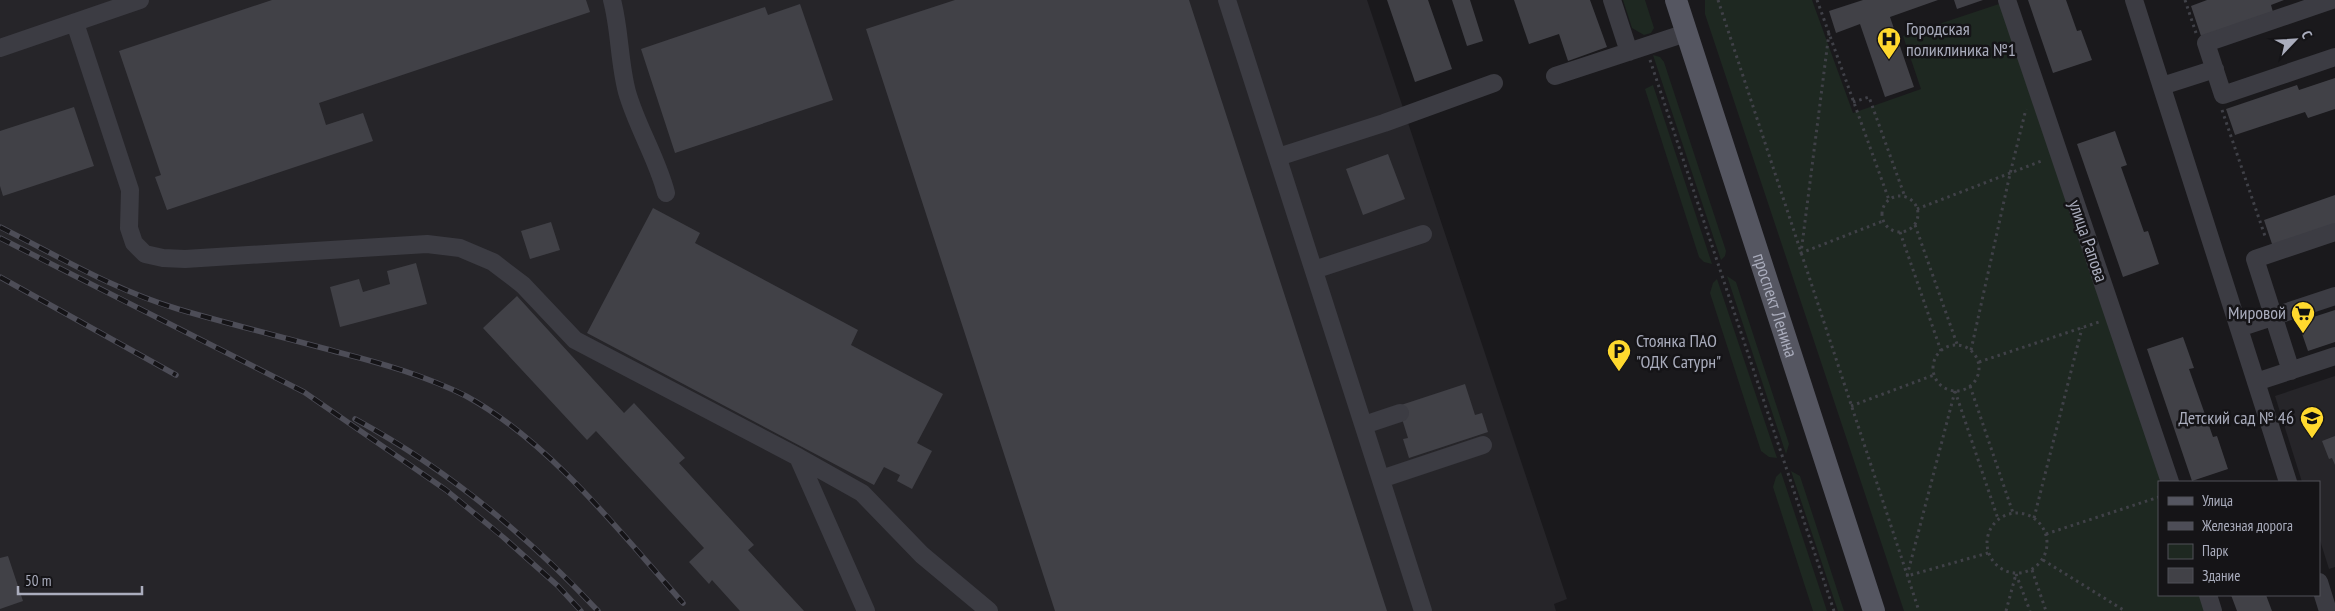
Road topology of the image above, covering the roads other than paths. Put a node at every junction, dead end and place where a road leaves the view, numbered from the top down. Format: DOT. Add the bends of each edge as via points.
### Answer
graph roads {
  1 [pos="140,0"];
  2 [pos="612,0"];
  3 [pos="1227,0"];
  4 [pos="1612,0"];
  5 [pos="1676,0"];
  6 [pos="2007,0"];
  7 [pos="2134,0"];
  8 [pos="2332,0"];
  9 [pos="75,22"];
  10 [pos="1686,33"];
  11 [pos="0,48"];
  12 [pos="1637,49"];
  13 [pos="2335,57"];
  14 [pos="2214,69"];
  15 [pos="1555,76"];
  16 [pos="1494,83"];
  17 [pos="2162,86"];
  18 [pos="1278,157"];
  19 [pos="666,193"];
  20 [pos="2335,232"];
  21 [pos="1423,234"];
  22 [pos="1314,270"];
  23 [pos="2335,296"];
  24 [pos="2274,317"];
  25 [pos="2239,328"];
  26 [pos="2335,356"];
  27 [pos="2291,371"];
  28 [pos="2256,382"];
  29 [pos="1400,413"];
  30 [pos="1364,425"];
  31 [pos="1483,445"];
  32 [pos="798,457"];
  33 [pos="1381,479"];
  34 [pos="2170,481"];
  35 [pos="2288,481"];
  36 [pos="2320,584"];
  37 [pos="2208,596"];
  38 [pos="2330,608"];
  39 [pos="866,611"];
  40 [pos="989,611"];
  41 [pos="1423,611"];
  42 [pos="1874,611"];
  43 [pos="2213,611"];
  1 -- 9 [label="street"];
  2 -- 19 [label="street" via="621,68 628,94 661,172"];
  3 -- 18 [label="street"];
  4 -- 12 [label="street"];
  5 -- 10 [label="main road, проспект Ленина"];
  6 -- 34 [label="street, улица Рапова"];
  7 -- 17 [label="street"];
  8 -- 14 [label="street" via="2206,43"];
  9 -- 11 [label="street"];
  9 -- 32 [label="street" via="130,190 129,228 134,243 145,254 185,259 426,244 460,248 493,262 523,285 574,340"];
  10 -- 12 [label="street"];
  10 -- 42 [label="main road, проспект Ленина"];
  12 -- 15 [label="street"];
  13 -- 14 [label="street" via="2224,95"];
  14 -- 17 [label="street"];
  16 -- 18 [label="street"];
  17 -- 25 [label="street"];
  18 -- 22 [label="street"];
  20 -- 24 [label="street" via="2255,259"];
  21 -- 22 [label="street"];
  22 -- 30 [label="street"];
  23 -- 24 [label="street"];
  24 -- 25 [label="street"];
  24 -- 27 [label="street"];
  25 -- 28 [label="street"];
  26 -- 27 [label="street"];
  27 -- 28 [label="street"];
  28 -- 35 [label="street"];
  29 -- 30 [label="street"];
  30 -- 33 [label="street"];
  31 -- 33 [label="street"];
  32 -- 39 [label="street"];
  32 -- 40 [label="street" via="862,493 922,555"];
  33 -- 41 [label="street"];
  36 -- 38 [label="street"];
  37 -- 43 [label="street"];
}
